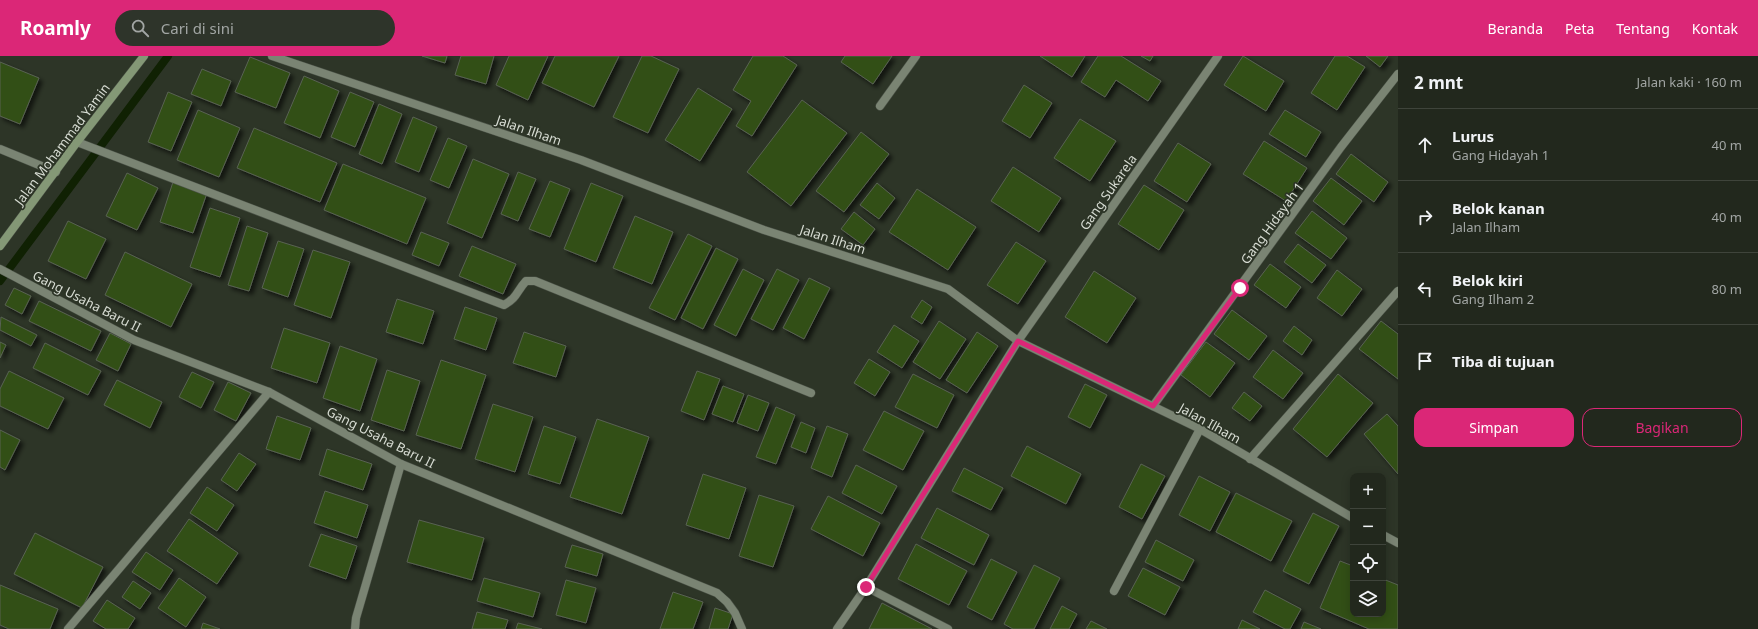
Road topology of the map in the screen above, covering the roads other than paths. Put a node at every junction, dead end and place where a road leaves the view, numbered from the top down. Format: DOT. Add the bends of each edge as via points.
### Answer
graph roads {
  1 [pos="144,56"];
  2 [pos="272,56"];
  3 [pos="916,56"];
  4 [pos="1218,56"];
  5 [pos="1398,74"];
  6 [pos="880,106"];
  7 [pos="77,142"];
  8 [pos="0,149"];
  9 [pos="56,172"];
  10 [pos="0,246"];
  11 [pos="0,269"];
  12 [pos="1398,291"];
  13 [pos="1018,341"];
  14 [pos="269,392"];
  15 [pos="811,393"];
  16 [pos="1153,406"];
  17 [pos="1200,430"];
  18 [pos="1250,459"];
  19 [pos="401,464"];
  20 [pos="1350,516"];
  21 [pos="1386,537"];
  22 [pos="1398,543"];
  23 [pos="866,587"];
  24 [pos="1114,591"];
  25 [pos="68,629"];
  26 [pos="355,629"];
  27 [pos="742,629"];
  28 [pos="837,629"];
  29 [pos="948,629"];
  1 -- 7 [label="street, Jalan Mohammad Yamin"];
  2 -- 13 [label="street, Jalan Ilham" via="581,160 764,230 948,289"];
  3 -- 6 [label="street"];
  4 -- 13 [label="street, Gang Sukarela"];
  5 -- 16 [label="street, Gang Hidayah 1" via="1341,147"];
  7 -- 9 [label="street, Jalan Mohammad Yamin"];
  7 -- 15 [label="street" via="504,305 514,299 526,280 536,281"];
  8 -- 9 [label="street"];
  9 -- 10 [label="street, Jalan Mohammad Yamin"];
  11 -- 14 [label="street, Gang Usaha Baru II" via="134,340"];
  12 -- 18 [label="street"];
  13 -- 16 [label="street, Jalan Ilham"];
  13 -- 23 [label="street, Gang Sukarela"];
  14 -- 19 [label="street, Gang Usaha Baru II"];
  14 -- 25 [label="street"];
  16 -- 17 [label="street, Jalan Ilham"];
  17 -- 18 [label="street, Jalan Ilham"];
  17 -- 24 [label="street"];
  18 -- 20 [label="street, Jalan Ilham"];
  19 -- 26 [label="street"];
  19 -- 27 [label="street, Gang Usaha Baru II" via="717,593 735,613"];
  21 -- 22 [label="street"];
  23 -- 28 [label="street, Gang Sukarela"];
  23 -- 29 [label="street"];
}
